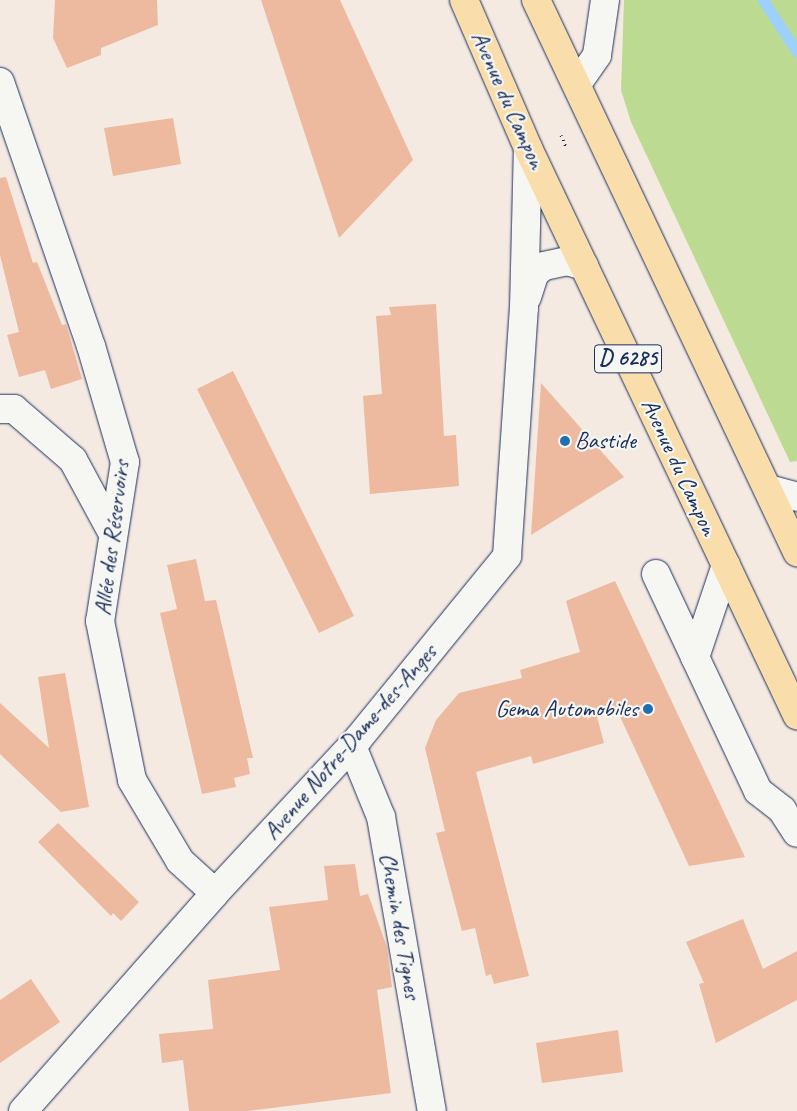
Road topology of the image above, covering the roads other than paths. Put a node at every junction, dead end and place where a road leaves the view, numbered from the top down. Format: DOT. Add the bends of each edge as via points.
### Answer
graph roads {
  1 [pos="464,0"];
  2 [pos="536,0"];
  3 [pos="605,0"];
  4 [pos="0,82"];
  5 [pos="577,84"];
  6 [pos="528,148"];
  7 [pos="584,266"];
  8 [pos="524,308"];
  9 [pos="0,409"];
  10 [pos="768,489"];
  11 [pos="797,497"];
  12 [pos="112,532"];
  13 [pos="797,552"];
  14 [pos="726,565"];
  15 [pos="656,574"];
  16 [pos="696,657"];
  17 [pos="797,715"];
  18 [pos="352,746"];
  19 [pos="797,833"];
  20 [pos="215,893"];
  21 [pos="23,1111"];
  22 [pos="432,1111"];
  1 -- 6 [label="main road, Avenue du Campon / D 6285"];
  2 -- 5 [label="main road, D 6285"];
  3 -- 5 [label="street" via="597,55"];
  4 -- 12 [label="street, Allée des Réservoirs" via="92,346 126,462"];
  5 -- 10 [label="main road, D 6285"];
  6 -- 7 [label="main road, Avenue du Campon / D 6285"];
  6 -- 8 [label="street, Avenue Notre-Dame-des-Anges"];
  7 -- 8 [label="street, Avenue Notre-Dame-des-Anges" via="567,261 544,266 532,279"];
  7 -- 14 [label="main road, Avenue du Campon / D 6285"];
  8 -- 18 [label="street, Avenue Notre-Dame-des-Anges" via="507,556"];
  9 -- 12 [label="street" via="14,409 73,460"];
  10 -- 11 [label="street"];
  10 -- 13 [label="main road, D 6285"];
  12 -- 20 [label="street, Allée des Réservoirs" via="100,621 132,780 180,861"];
  14 -- 16 [label="street"];
  14 -- 17 [label="main road, Avenue du Campon / D 6285"];
  15 -- 16 [label="street"];
  16 -- 19 [label="street" via="758,791 782,810"];
  18 -- 20 [label="street, Avenue Notre-Dame-des-Anges"];
  18 -- 22 [label="street, Chemin des Tignes" via="381,817"];
  20 -- 21 [label="street, Avenue Notre-Dame-des-Anges"];
}
